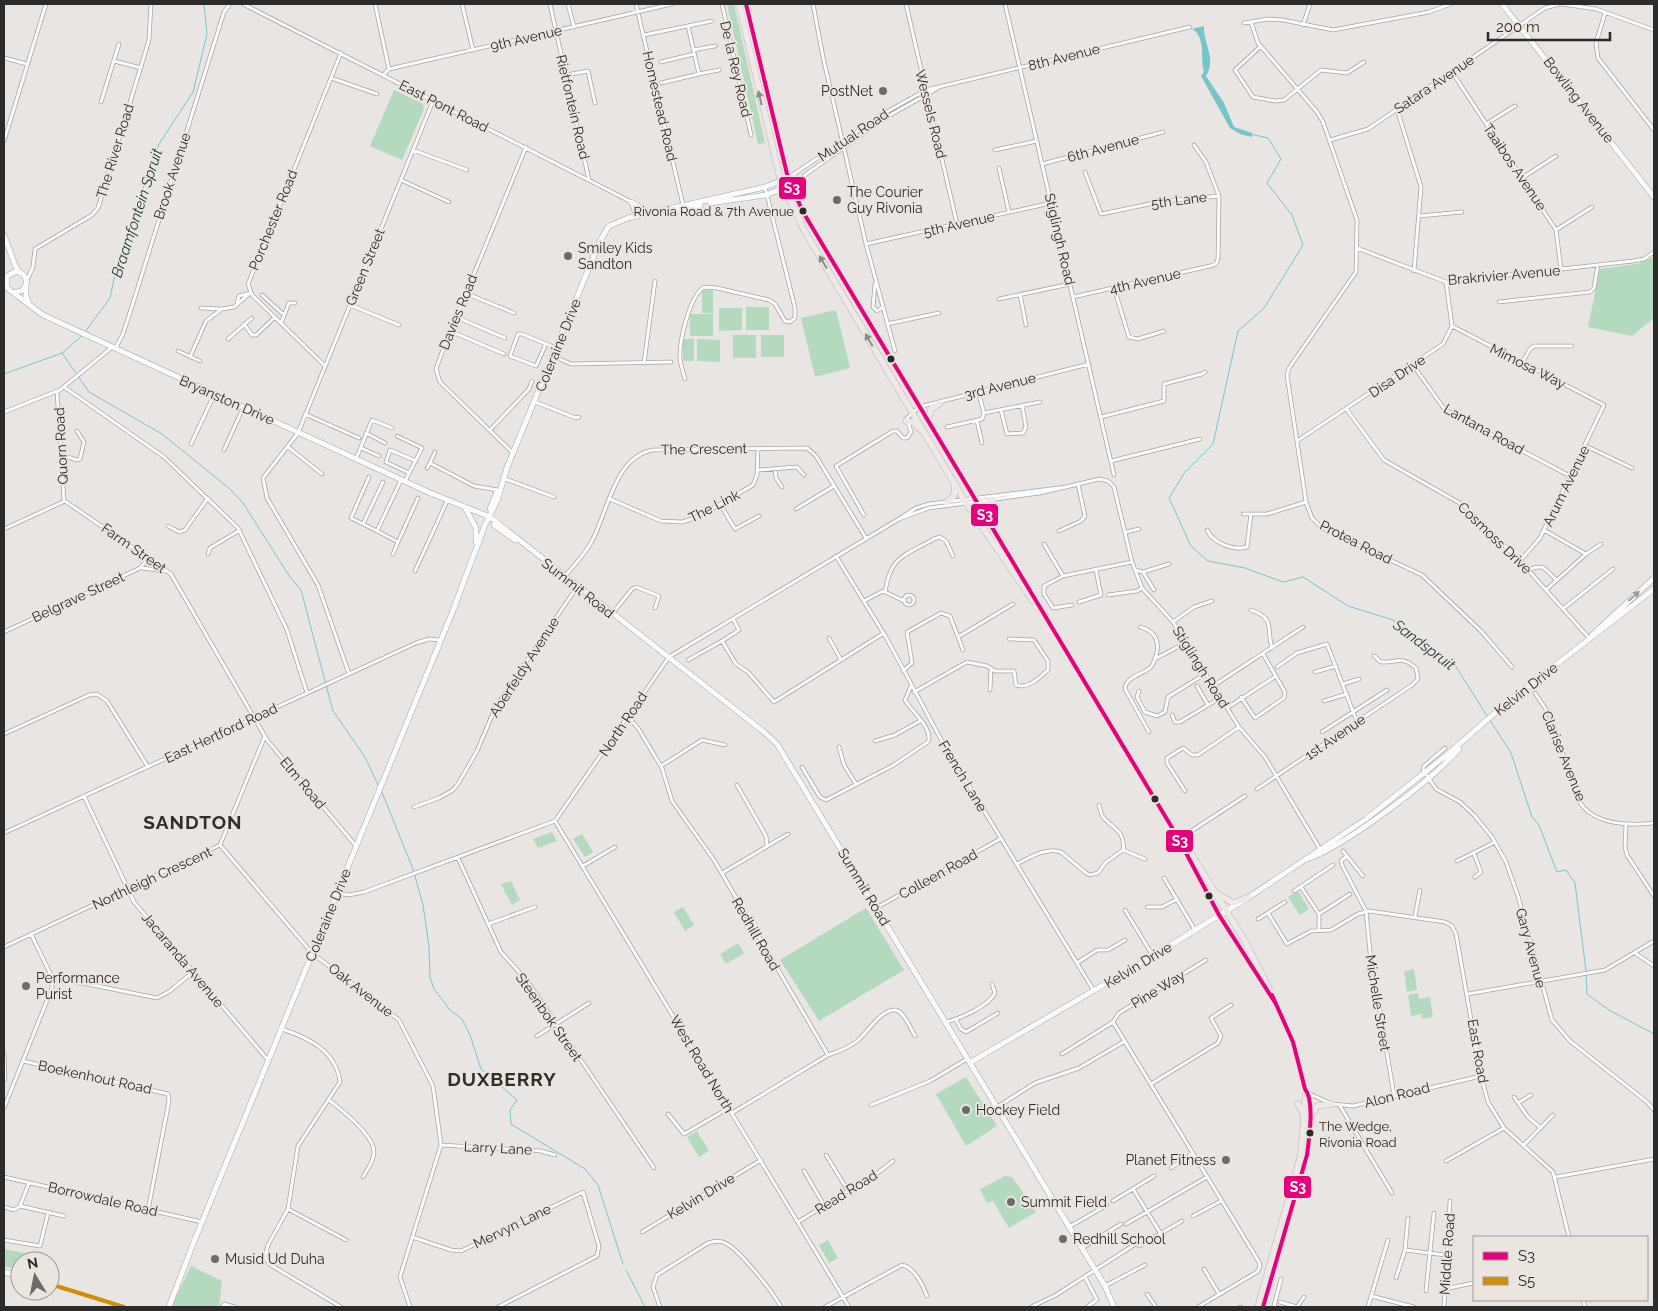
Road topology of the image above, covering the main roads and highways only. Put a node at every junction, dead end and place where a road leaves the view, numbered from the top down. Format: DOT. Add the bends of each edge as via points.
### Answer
graph roads {
  1 [pos="739,4"];
  2 [pos="746,4"];
  3 [pos="1502,4"];
  4 [pos="788,178"];
  5 [pos="780,182"];
  6 [pos="791,185"];
  7 [pos="784,189"];
  8 [pos="1654,197"];
  9 [pos="631,202"];
  10 [pos="683,207"];
  11 [pos="650,213"];
  12 [pos="612,224"];
  13 [pos="4,235"];
  14 [pos="4,241"];
  15 [pos="21,273"];
  16 [pos="6,278"];
  17 [pos="27,282"];
  18 [pos="9,291"];
  19 [pos="32,309"];
  20 [pos="940,403"];
  21 [pos="906,421"];
  22 [pos="928,421"];
  23 [pos="936,450"];
  24 [pos="955,484"];
  25 [pos="423,490"];
  26 [pos="993,500"];
  27 [pos="947,502"];
  28 [pos="466,509"];
  29 [pos="986,518"];
  30 [pos="487,519"];
  31 [pos="476,547"];
  32 [pos="1654,578"];
  33 [pos="1654,589"];
  34 [pos="1051,625"];
  35 [pos="1589,640"];
  36 [pos="1179,838"];
  37 [pos="1211,887"];
  38 [pos="1249,897"];
  39 [pos="1226,911"];
  40 [pos="1219,915"];
  41 [pos="1276,1004"];
  42 [pos="969,1060"];
  43 [pos="1298,1104"];
  44 [pos="1332,1104"];
  45 [pos="1308,1118"];
  46 [pos="60,1287"];
  47 [pos="122,1307"];
  48 [pos="169,1307"];
  49 [pos="1114,1307"];
  50 [pos="1258,1307"];
  51 [pos="1263,1307"];
  5 -- 1 [label="main road, one-way"];
  2 -- 4 [label="main road"];
  3 -- 8 [label="main road, Bowling Avenue"];
  4 -- 5 [label="main road, Mutual Road"];
  4 -- 6 [label="main road"];
  5 -- 7 [label="main road"];
  5 -- 10 [label="main road, Mutual Road"];
  6 -- 7 [label="main road, Mutual Road"];
  6 -- 22 [label="main road" via="803,212"];
  7 -- 10 [label="main road, Mutual Road"];
  23 -- 7 [label="main road, one-way" via="804,230"];
  9 -- 11 [label="main road"];
  10 -- 11 [label="main road"];
  10 -- 12 [label="main road"];
  11 -- 12 [label="main road"];
  12 -- 30 [label="main road, Coleraine Drive" via="603,234"];
  13 -- 15 [label="main road" via="14,265"];
  14 -- 16 [label="main road" via="10,262"];
  15 -- 16 [label="main road" via="14,272"];
  15 -- 17 [label="main road"];
  16 -- 18 [label="main road" via="5,285"];
  17 -- 18 [label="main road" via="20,292"];
  17 -- 19 [label="main road" via="26,296"];
  18 -- 19 [label="main road, Bryanston Drive"];
  19 -- 25 [label="main road, Bryanston Drive"];
  20 -- 22 [label="main road" via="931,409"];
  21 -- 23 [label="main road" via="917,425"];
  22 -- 29 [label="main road"];
  23 -- 24 [label="main road"];
  24 -- 27 [label="main road" via="954,496"];
  24 -- 34 [label="main road"];
  25 -- 28 [label="main road, Bryanston Drive"];
  25 -- 30 [label="main road, Bryanston Drive"];
  26 -- 29 [label="main road" via="985,505"];
  28 -- 30 [label="main road, Bryanston Drive"];
  28 -- 31 [label="main road" via="477,530"];
  29 -- 34 [label="main road"];
  30 -- 31 [label="main road, Coleraine Drive"];
  30 -- 42 [label="main road, Summit Road" via="669,657 777,744"];
  31 -- 48 [label="main road, Coleraine Drive"];
  35 -- 32 [label="main road, Kelvin Drive, one-way"];
  33 -- 35 [label="main road, Kelvin Drive"];
  34 -- 36 [label="main road"];
  35 -- 38 [label="main road, Kelvin Drive" via="1504,705 1426,775 1321,851"];
  36 -- 37 [label="main road"];
  36 -- 40 [label="main road"];
  37 -- 38 [label="main road" via="1230,903"];
  37 -- 39 [label="main road"];
  38 -- 39 [label="main road, Kelvin Drive"];
  39 -- 40 [label="main road, Kelvin Drive"];
  39 -- 41 [label="main road" via="1262,970"];
  40 -- 41 [label="main road"];
  40 -- 42 [label="main road, Kelvin Drive" via="1094,992"];
  41 -- 45 [label="main road" via="1297,1055 1310,1100"];
  42 -- 49 [label="main road, Summit Road" via="1105,1286"];
  43 -- 45 [label="main road"];
  44 -- 45 [label="main road" via="1318,1106"];
  45 -- 50 [label="main road" via="1301,1155"];
  45 -- 51 [label="main road" via="1307,1155"];
  46 -- 47 [label="main road"];
}
